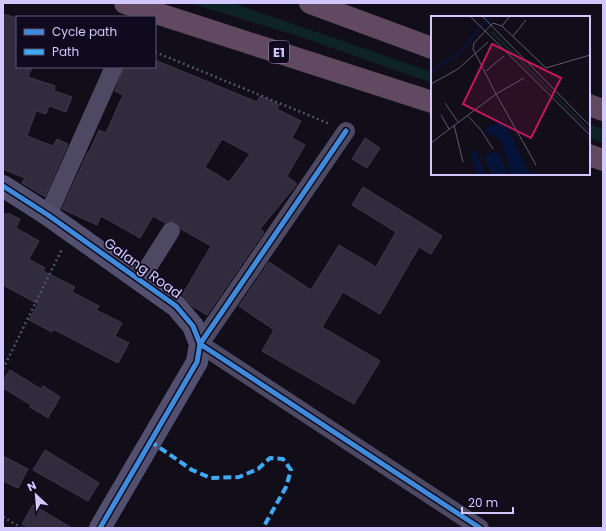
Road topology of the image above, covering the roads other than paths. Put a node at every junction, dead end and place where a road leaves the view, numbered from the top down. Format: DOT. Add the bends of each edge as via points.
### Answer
graph roads {
  1 [pos="125,3"];
  2 [pos="310,3"];
  3 [pos="431,48"];
  4 [pos="114,68"];
  5 [pos="431,102"];
  6 [pos="590,105"];
  7 [pos="603,110"];
  8 [pos="346,131"];
  9 [pos="590,155"];
  10 [pos="603,160"];
  11 [pos="3,186"];
  12 [pos="48,215"];
  13 [pos="171,231"];
  14 [pos="140,280"];
  15 [pos="200,344"];
  16 [pos="100,528"];
  17 [pos="480,528"];
  1 -- 5 [label="highway, E1"];
  2 -- 3 [label="highway"];
  4 -- 12 [label="street"];
  6 -- 7 [label="highway"];
  8 -- 15 [label="street"];
  9 -- 10 [label="highway"];
  11 -- 12 [label="street, Galang Road"];
  12 -- 14 [label="street, Galang Road"];
  13 -- 14 [label="street"];
  14 -- 15 [label="street, Galang Road" via="176,306 193,326"];
  15 -- 16 [label="street" via="197,362"];
  15 -- 17 [label="street"];
}
